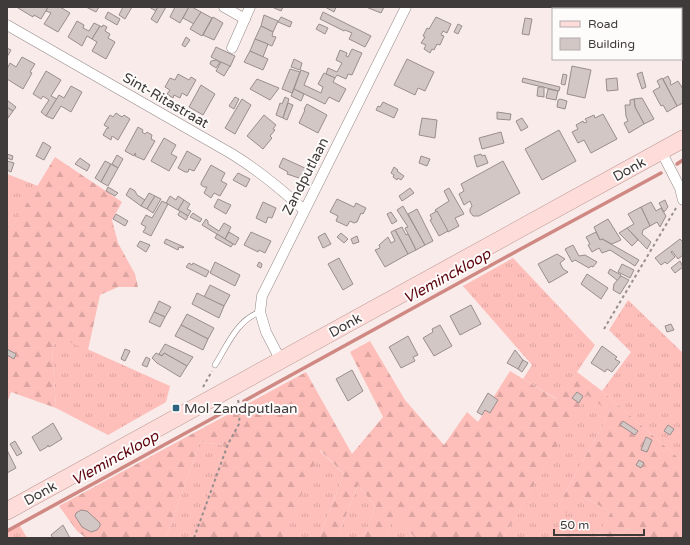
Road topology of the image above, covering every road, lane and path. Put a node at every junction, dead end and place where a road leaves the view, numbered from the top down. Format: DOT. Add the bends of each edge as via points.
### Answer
graph roads {
  1 [pos="224,7"];
  2 [pos="250,7"];
  3 [pos="406,7"];
  4 [pos="245,19"];
  5 [pos="7,25"];
  6 [pos="232,48"];
  7 [pos="683,139"];
  8 [pos="661,151"];
  9 [pos="683,198"];
  10 [pos="304,210"];
  11 [pos="260,312"];
  12 [pos="604,329"];
  13 [pos="281,361"];
  14 [pos="215,365"];
  15 [pos="243,381"];
  16 [pos="7,511"];
  17 [pos="194,538"];
  1 -- 4 [label="street"];
  2 -- 4 [label="street"];
  3 -- 10 [label="street, Zandputlaan"];
  4 -- 6 [label="street"];
  5 -- 10 [label="street, Sint-Ritastraat" via="232,154 282,190"];
  7 -- 8 [label="main road, Donk"];
  8 -- 9 [label="street"];
  8 -- 13 [label="main road, Donk"];
  9 -- 12 [label="path"];
  10 -- 11 [label="street, Zandputlaan" via="262,296"];
  11 -- 13 [label="street, Zandputlaan" via="266,332"];
  11 -- 14 [label="lane" via="241,324"];
  13 -- 15 [label="main road, Donk"];
  15 -- 16 [label="main road, Donk"];
  15 -- 17 [label="path" via="248,391 238,400 239,424 228,444"];
}
